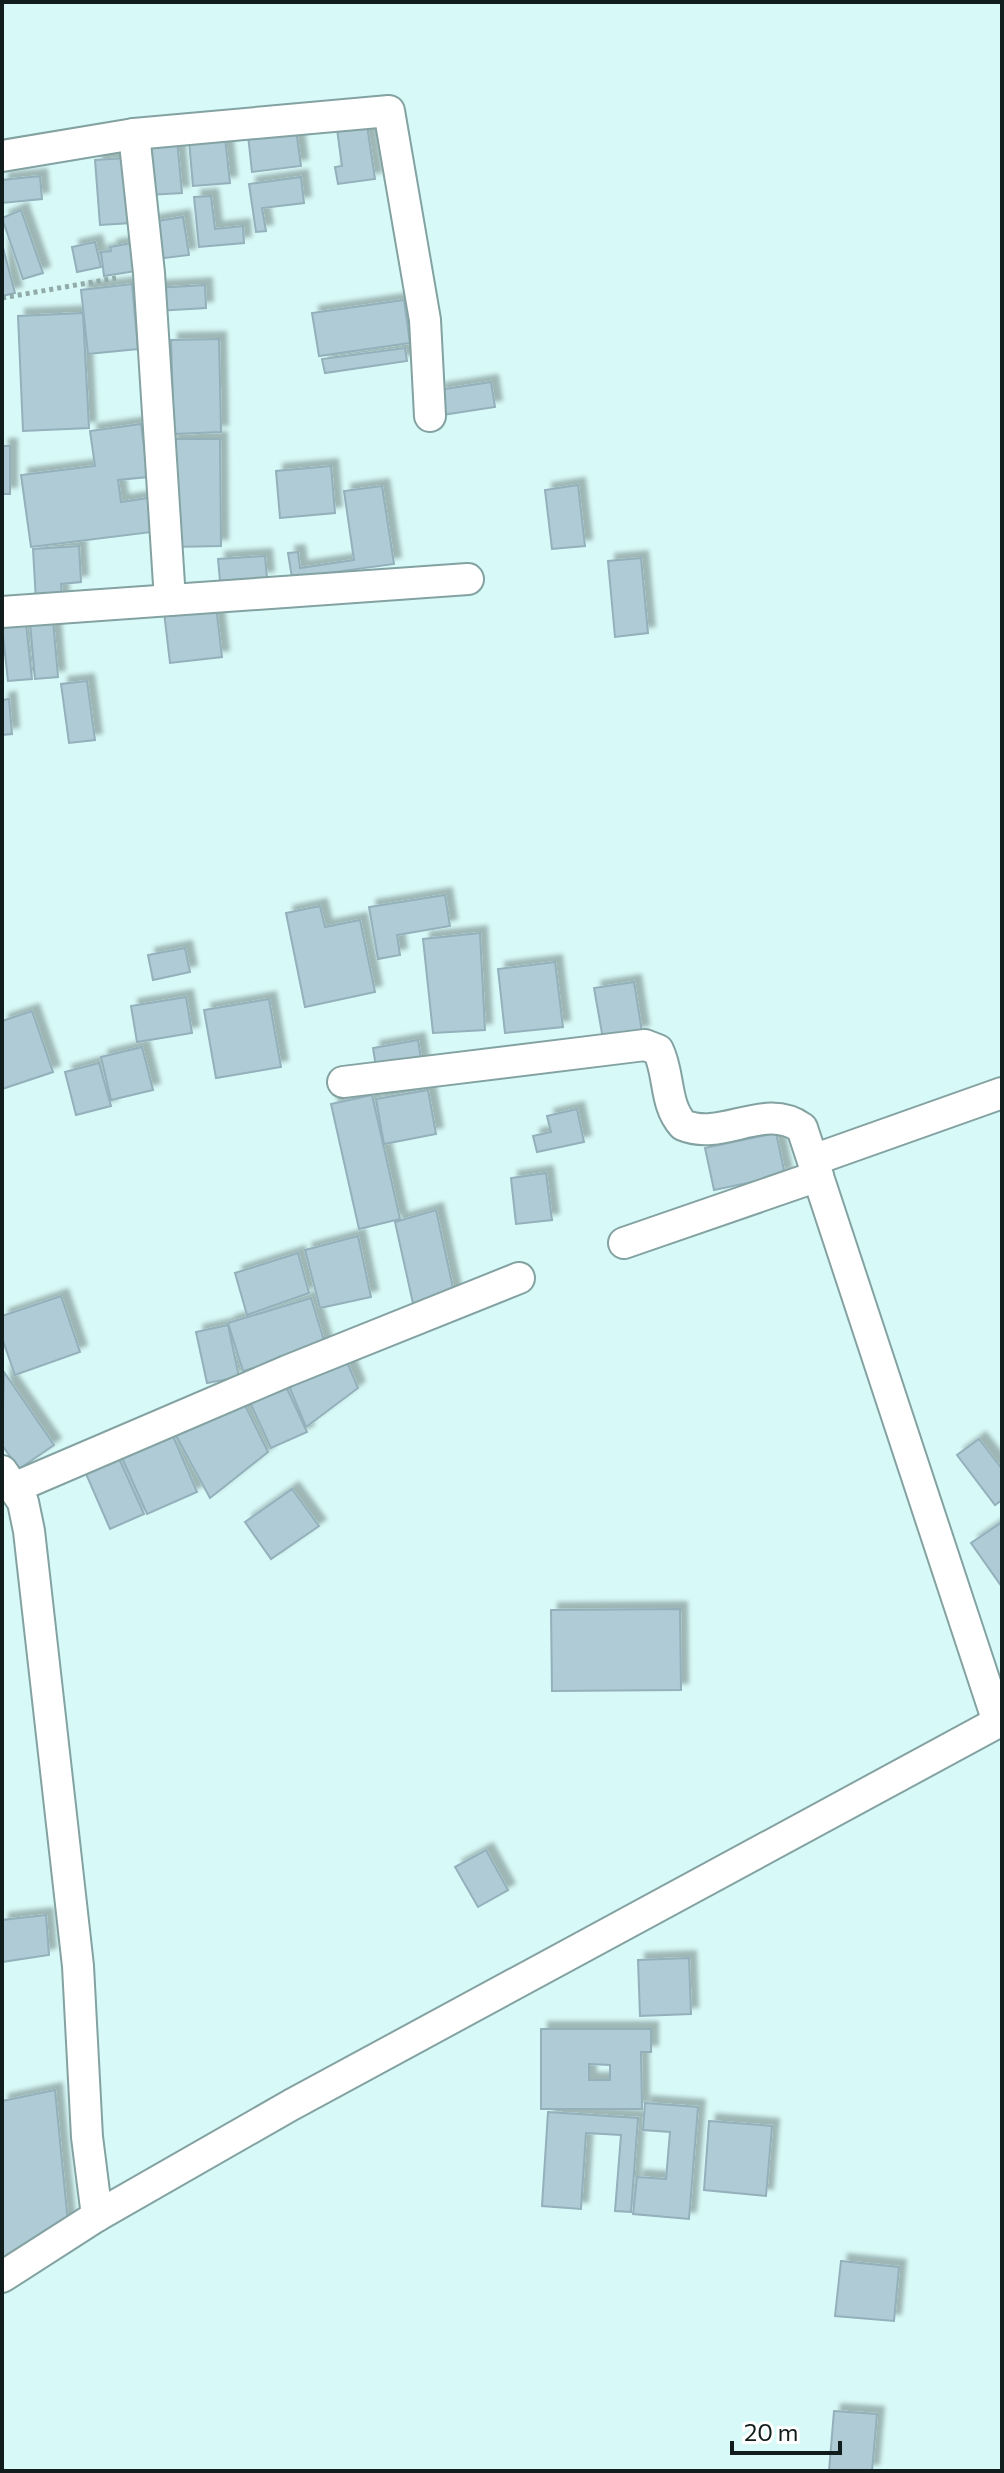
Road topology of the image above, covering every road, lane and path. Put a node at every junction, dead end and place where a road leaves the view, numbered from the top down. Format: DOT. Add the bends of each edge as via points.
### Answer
graph roads {
  1 [pos="134,134"];
  2 [pos="2,156"];
  3 [pos="149,273"];
  4 [pos="2,298"];
  5 [pos="430,416"];
  6 [pos="468,579"];
  7 [pos="170,600"];
  8 [pos="2,612"];
  9 [pos="343,1082"];
  10 [pos="1002,1093"];
  11 [pos="815,1168"];
  12 [pos="624,1243"];
  13 [pos="519,1278"];
  14 [pos="9,1479"];
  15 [pos="1000,1721"];
  16 [pos="97,2216"];
  17 [pos="2,2277"];
  1 -- 2 [label="street"];
  1 -- 3 [label="street"];
  1 -- 5 [label="street" via="389,111 425,320"];
  3 -- 4 [label="path"];
  3 -- 7 [label="street"];
  6 -- 7 [label="street"];
  7 -- 8 [label="street"];
  9 -- 11 [label="street" via="652,1046 662,1058 671,1104 683,1125 702,1130 780,1117 802,1128"];
  10 -- 11 [label="street"];
  11 -- 12 [label="street"];
  11 -- 15 [label="street"];
  13 -- 14 [label="street"];
  14 -- 16 [label="street" via="29,1531 78,1966"];
  15 -- 16 [label="street" via="515,1981"];
  16 -- 17 [label="street"];
}
